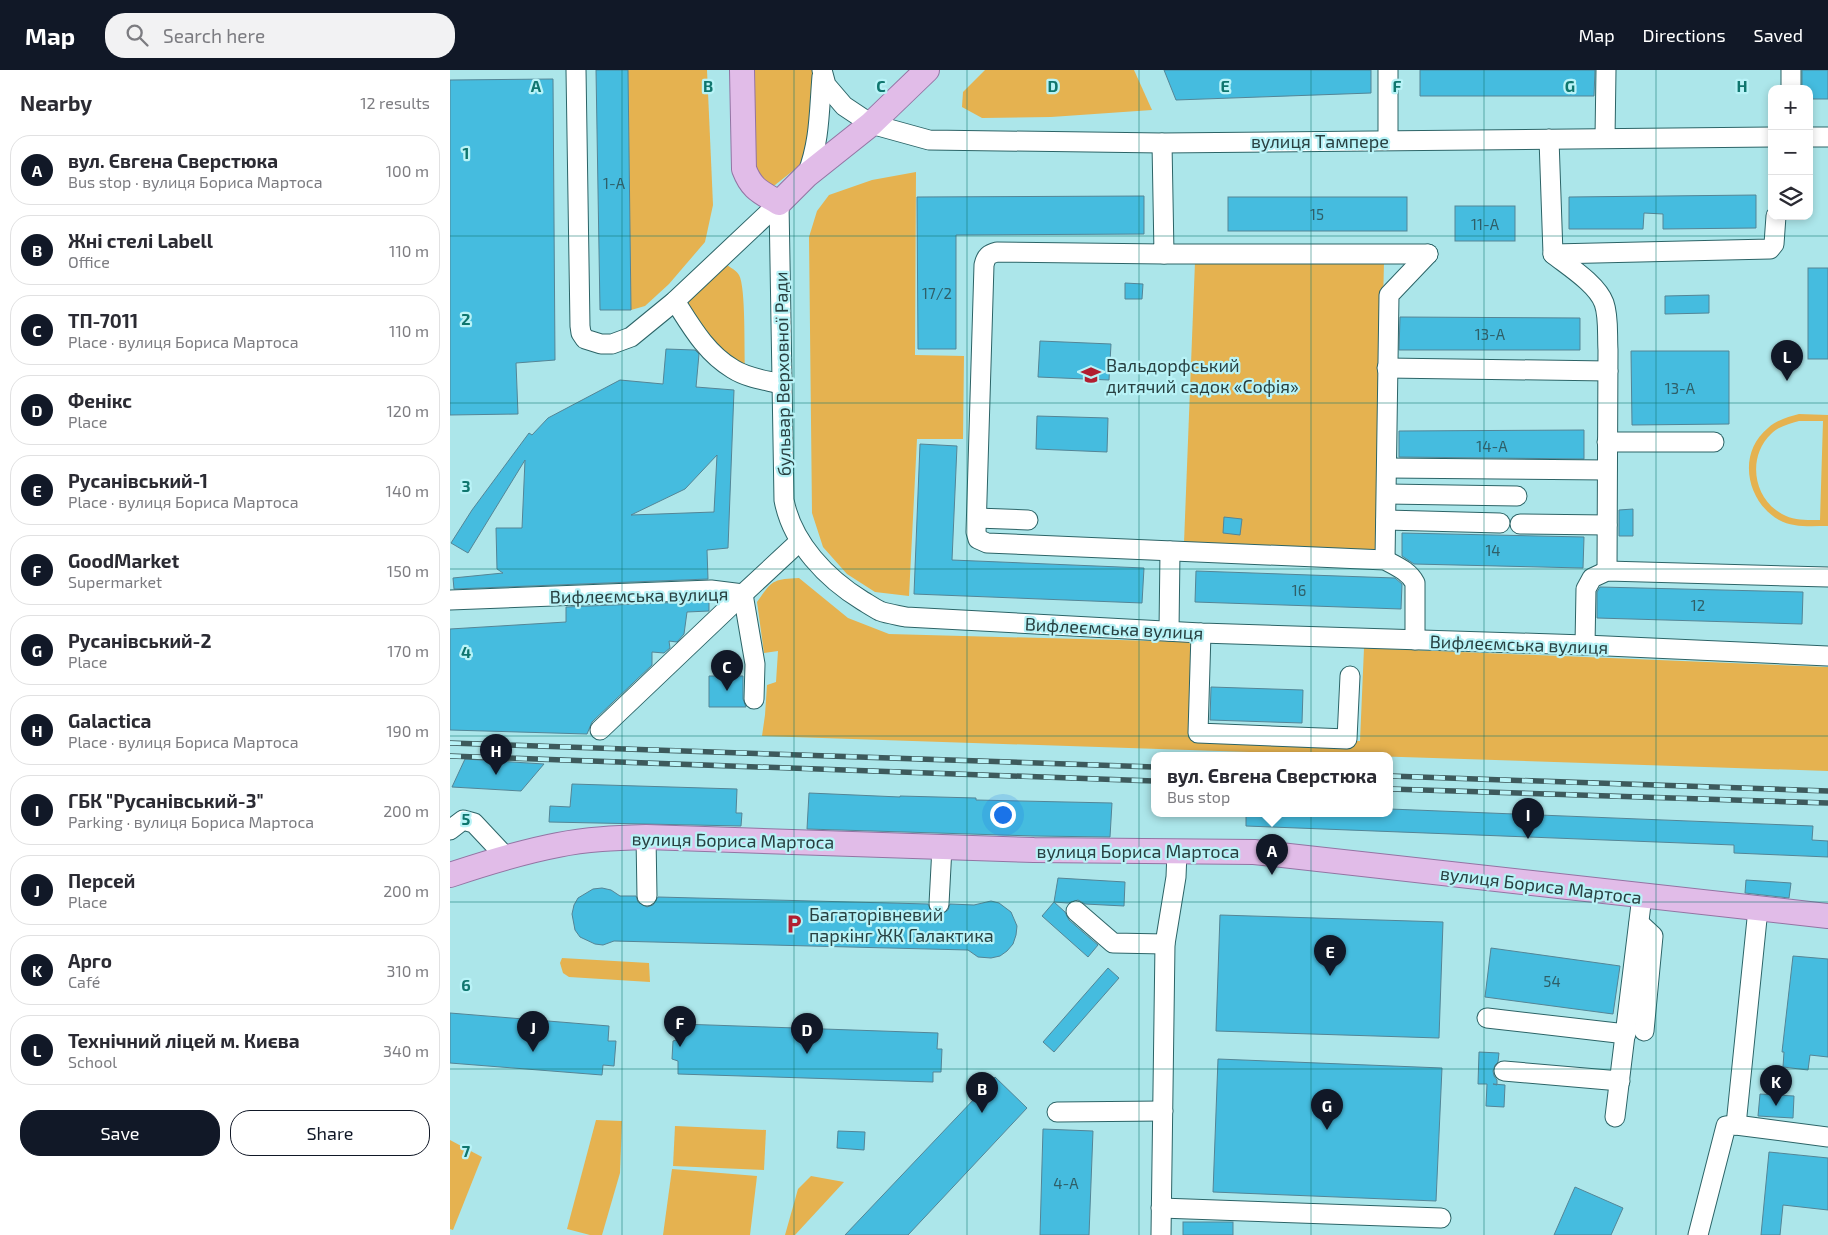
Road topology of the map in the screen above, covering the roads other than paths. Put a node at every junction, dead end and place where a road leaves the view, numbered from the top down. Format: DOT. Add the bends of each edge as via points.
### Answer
graph roads {
  1 [pos="576,70"];
  2 [pos="742,70"];
  3 [pos="927,70"];
  4 [pos="1388,70"];
  5 [pos="1606,70"];
  6 [pos="1791,70"];
  7 [pos="822,72"];
  8 [pos="1791,85"];
  9 [pos="871,124"];
  10 [pos="1768,137"];
  11 [pos="1813,137"];
  12 [pos="1828,137"];
  13 [pos="1605,138"];
  14 [pos="1549,139"];
  15 [pos="1388,140"];
  16 [pos="1162,143"];
  17 [pos="807,175"];
  18 [pos="779,203"];
  19 [pos="1776,220"];
  20 [pos="1164,254"];
  21 [pos="1553,254"];
  22 [pos="674,301"];
  23 [pos="1387,368"];
  24 [pos="1608,371"];
  25 [pos="781,384"];
  26 [pos="1608,442"];
  27 [pos="1714,442"];
  28 [pos="1387,468"];
  29 [pos="1607,470"];
  30 [pos="1387,494"];
  31 [pos="1517,496"];
  32 [pos="977,518"];
  33 [pos="1028,520"];
  34 [pos="1386,520"];
  35 [pos="1500,523"];
  36 [pos="1520,524"];
  37 [pos="1607,525"];
  38 [pos="800,541"];
  39 [pos="1170,551"];
  40 [pos="1385,560"];
  41 [pos="1607,571"];
  42 [pos="1828,577"];
  43 [pos="743,594"];
  44 [pos="450,600"];
  45 [pos="1169,631"];
  46 [pos="1201,633"];
  47 [pos="1415,640"];
  48 [pos="1585,645"];
  49 [pos="1828,656"];
  50 [pos="1350,676"];
  51 [pos="754,698"];
  52 [pos="600,730"];
  53 [pos="450,830"];
  54 [pos="646,837"];
  55 [pos="942,846"];
  56 [pos="1177,852"];
  57 [pos="506,857"];
  58 [pos="450,875"];
  59 [pos="647,896"];
  60 [pos="1642,896"];
  61 [pos="940,904"];
  62 [pos="1758,909"];
  63 [pos="1076,910"];
  64 [pos="1828,916"];
  65 [pos="1165,944"];
  66 [pos="1487,1018"];
  67 [pos="1635,1033"];
  68 [pos="1504,1071"];
  69 [pos="1620,1082"];
  70 [pos="1163,1111"];
  71 [pos="1057,1112"];
  72 [pos="1615,1117"];
  73 [pos="1736,1125"];
  74 [pos="1828,1137"];
  75 [pos="1161,1208"];
  76 [pos="1441,1218"];
  77 [pos="1161,1235"];
  78 [pos="1698,1235"];
  1 -- 22 [label="street" via="581,333 590,341 612,344 631,337"];
  2 -- 18 [label="main road" via="744,169 755,189"];
  3 -- 9 [label="main road"];
  4 -- 15 [label="street"];
  5 -- 13 [label="street"];
  6 -- 8 [label="street"];
  7 -- 9 [label="street" via="826,85 844,106"];
  7 -- 17 [label="street" via="818,139"];
  9 -- 16 [label="street, вулиця Тампере" via="929,140"];
  9 -- 17 [label="main road"];
  10 -- 13 [label="street, вулиця Тампере"];
  11 -- 12 [label="street"];
  13 -- 14 [label="street, вулиця Тампере"];
  14 -- 15 [label="street, вулиця Тампере"];
  14 -- 21 [label="street"];
  15 -- 16 [label="street, вулиця Тампере"];
  16 -- 20 [label="street"];
  17 -- 18 [label="main road"];
  18 -- 22 [label="street"];
  18 -- 25 [label="street, бульвар Верховної Ради"];
  19 -- 21 [label="street" via="1774,244 1770,249"];
  20 -- 23 [label="street" via="1428,254 1389,295"];
  20 -- 32 [label="street" via="997,252 986,258 985,437"];
  21 -- 24 [label="street" via="1593,287 1604,303"];
  22 -- 25 [label="street" via="717,358 734,370"];
  23 -- 24 [label="street"];
  23 -- 28 [label="street"];
  24 -- 26 [label="street"];
  25 -- 38 [label="street, бульвар Верховної Ради" via="784,500 786,514"];
  26 -- 27 [label="street"];
  26 -- 29 [label="street"];
  28 -- 29 [label="street"];
  28 -- 30 [label="street"];
  29 -- 37 [label="street"];
  30 -- 31 [label="street"];
  30 -- 34 [label="street"];
  32 -- 33 [label="street"];
  32 -- 39 [label="street" via="978,539 987,543"];
  34 -- 35 [label="street"];
  34 -- 40 [label="street"];
  36 -- 37 [label="street"];
  37 -- 41 [label="street"];
  38 -- 43 [label="street, Вифлеємська вулиця"];
  38 -- 45 [label="street, Вифлеємська вулиця" via="846,591 879,610 906,617"];
  39 -- 40 [label="street"];
  39 -- 45 [label="street"];
  40 -- 47 [label="street" via="1407,572 1415,583"];
  41 -- 42 [label="street"];
  41 -- 48 [label="street" via="1592,578 1586,589"];
  43 -- 44 [label="street, Вифлеємська вулиця" via="711,590"];
  43 -- 51 [label="street" via="755,664"];
  43 -- 52 [label="street"];
  45 -- 46 [label="street, Вифлеємська вулиця"];
  46 -- 47 [label="street, Вифлеємська вулиця"];
  46 -- 50 [label="street" via="1198,733 1347,739"];
  47 -- 48 [label="street, Вифлеємська вулиця"];
  48 -- 49 [label="street, Вифлеємська вулиця"];
  53 -- 57 [label="street" via="464,820 474,822"];
  54 -- 55 [label="main road, вулиця Бориса Мартоса"];
  54 -- 57 [label="main road, вулиця Бориса Мартоса" via="602,838 559,844"];
  54 -- 59 [label="street"];
  55 -- 56 [label="main road, вулиця Бориса Мартоса"];
  55 -- 61 [label="street"];
  56 -- 60 [label="main road, вулиця Бориса Мартоса" via="1254,852"];
  56 -- 65 [label="street"];
  57 -- 58 [label="main road, вулиця Бориса Мартоса"];
  60 -- 62 [label="main road, вулиця Бориса Мартоса"];
  60 -- 67 [label="street"];
  62 -- 64 [label="main road, вулиця Бориса Мартоса"];
  62 -- 73 [label="street"];
  63 -- 65 [label="street" via="1113,943"];
  65 -- 70 [label="street"];
  66 -- 67 [label="street"];
  67 -- 69 [label="street"];
  68 -- 69 [label="street"];
  69 -- 72 [label="street"];
  70 -- 71 [label="street"];
  70 -- 75 [label="street"];
  73 -- 74 [label="street"];
  73 -- 78 [label="street" via="1726,1126 1724,1130"];
  75 -- 76 [label="street"];
  75 -- 77 [label="street"];
}
